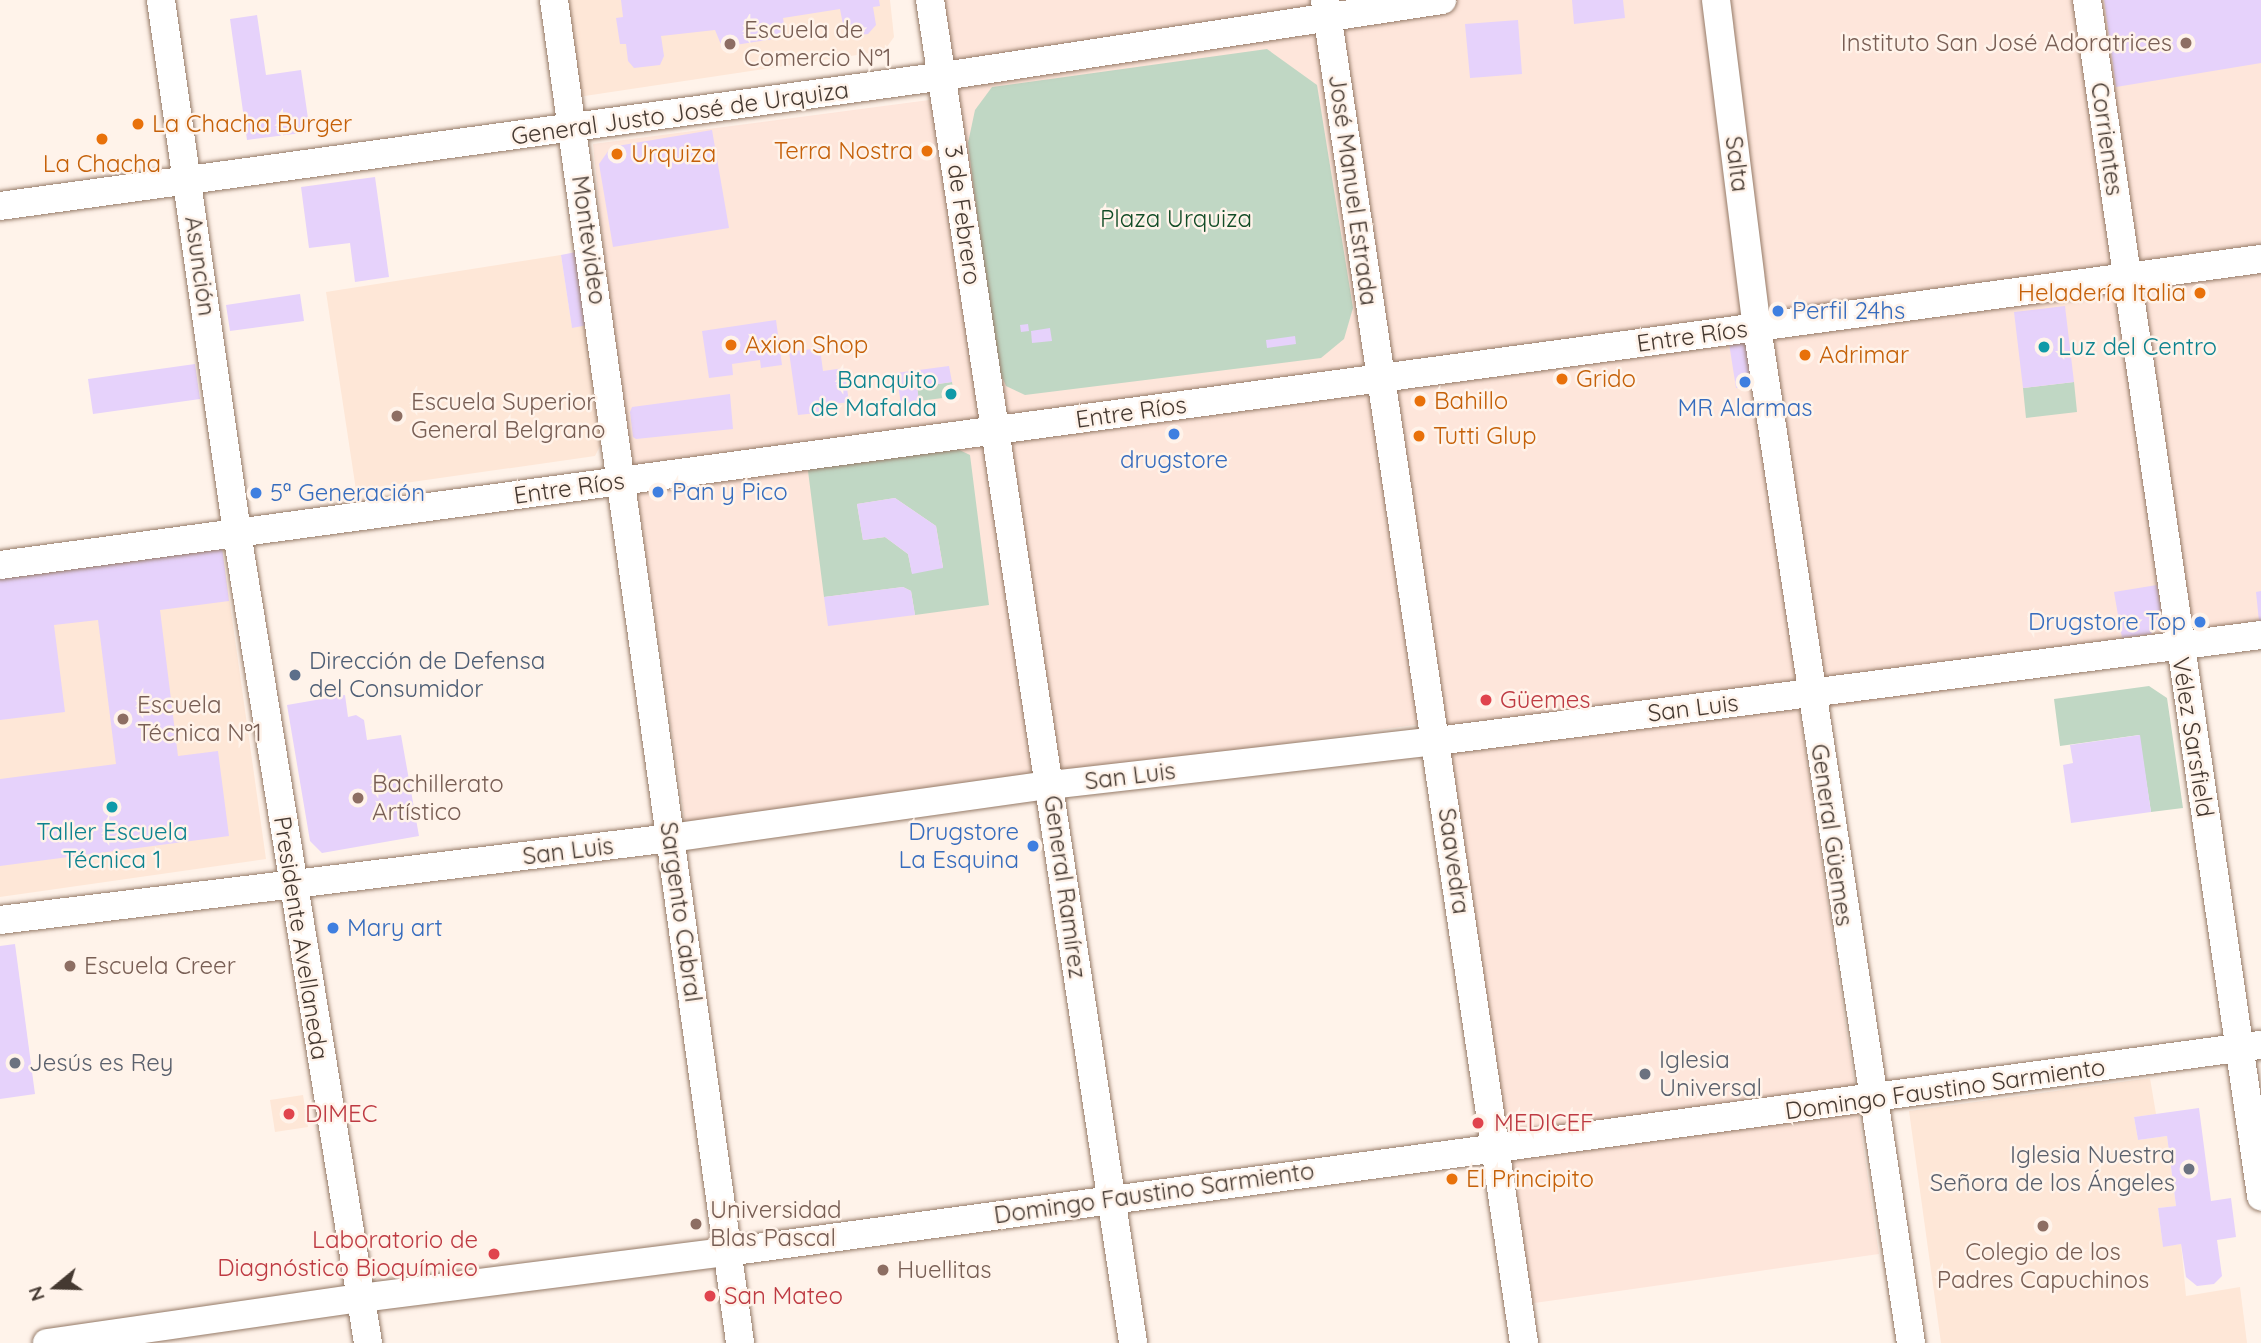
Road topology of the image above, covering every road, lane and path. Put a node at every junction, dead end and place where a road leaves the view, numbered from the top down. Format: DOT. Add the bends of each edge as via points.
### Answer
graph roads {
  1 [pos="161,0"];
  2 [pos="554,0"];
  3 [pos="930,0"];
  4 [pos="1442,0"];
  5 [pos="1716,0"];
  6 [pos="2087,0"];
  7 [pos="1327,8"];
  8 [pos="944,76"];
  9 [pos="573,128"];
  10 [pos="189,181"];
  11 [pos="0,206"];
  12 [pos="2261,259"];
  13 [pos="2126,278"];
  14 [pos="1757,327"];
  15 [pos="1381,380"];
  16 [pos="995,431"];
  17 [pos="622,481"];
  18 [pos="237,533"];
  19 [pos="0,565"];
  20 [pos="2261,635"];
  21 [pos="2179,645"];
  22 [pos="1811,693"];
  23 [pos="1437,741"];
  24 [pos="1051,785"];
  25 [pos="671,838"];
  26 [pos="292,886"];
  27 [pos="0,920"];
  28 [pos="2250,1047"];
  29 [pos="1872,1100"];
  30 [pos="1494,1147"];
  31 [pos="2261,1196"];
  32 [pos="1112,1198"];
  33 [pos="727,1252"];
  34 [pos="361,1298"];
  35 [pos="47,1343"];
  36 [pos="368,1343"];
  37 [pos="740,1343"];
  38 [pos="1133,1343"];
  39 [pos="1524,1343"];
  40 [pos="1910,1343"];
  1 -- 10 [label="street, Asunción"];
  2 -- 9 [label="street, Montevideo"];
  3 -- 8 [label="street, 3 de Febrero"];
  4 -- 7 [label="street, General Justo José de Urquiza"];
  5 -- 14 [label="street, Salta"];
  6 -- 13 [label="street, Corrientes"];
  7 -- 8 [label="street, General Justo José de Urquiza"];
  7 -- 15 [label="street, José Manuel Estrada"];
  8 -- 9 [label="street, General Justo José de Urquiza"];
  8 -- 16 [label="street, 3 de Febrero"];
  9 -- 10 [label="street, General Justo José de Urquiza"];
  9 -- 17 [label="street, Montevideo"];
  10 -- 11 [label="street, General Justo José de Urquiza"];
  10 -- 18 [label="street, Asunción"];
  12 -- 13 [label="street, Entre Ríos"];
  13 -- 14 [label="street, Entre Ríos"];
  13 -- 21 [label="street, Vélez Sarsfield"];
  14 -- 15 [label="street, Entre Ríos"];
  14 -- 22 [label="street, General Güemes"];
  15 -- 16 [label="street, Entre Ríos"];
  15 -- 23 [label="street, Saavedra"];
  16 -- 17 [label="street, Entre Ríos"];
  16 -- 24 [label="street, General Ramírez"];
  17 -- 18 [label="street, Entre Ríos"];
  17 -- 25 [label="street, Sargento Cabral"];
  18 -- 19 [label="street, Entre Ríos"];
  18 -- 26 [label="street, Presidente Avellaneda"];
  20 -- 21 [label="street, San Luis"];
  21 -- 22 [label="street, San Luis"];
  21 -- 28 [label="street, Vélez Sarsfield"];
  22 -- 23 [label="street, San Luis"];
  22 -- 29 [label="street, General Güemes"];
  23 -- 24 [label="street, San Luis"];
  23 -- 30 [label="street, Saavedra"];
  24 -- 25 [label="street, San Luis"];
  24 -- 32 [label="street, General Ramírez"];
  25 -- 26 [label="street, San Luis"];
  25 -- 33 [label="street, Sargento Cabral"];
  26 -- 27 [label="street, San Luis"];
  26 -- 34 [label="street, Presidente Avellaneda"];
  28 -- 29 [label="street, Domingo Faustino Sarmiento"];
  28 -- 31 [label="street, Vélez Sarsfield"];
  29 -- 30 [label="street, Domingo Faustino Sarmiento"];
  29 -- 40 [label="street, General Güemes"];
  30 -- 32 [label="street, Domingo Faustino Sarmiento"];
  30 -- 39 [label="street, Saavedra"];
  32 -- 33 [label="street, Domingo Faustino Sarmiento"];
  32 -- 38 [label="street, General Ramírez"];
  33 -- 34 [label="street, Domingo Faustino Sarmiento"];
  33 -- 37 [label="street, Sargento Cabral"];
  34 -- 35 [label="street, Domingo Faustino Sarmiento"];
  34 -- 36 [label="street, Presidente Avellaneda"];
}
